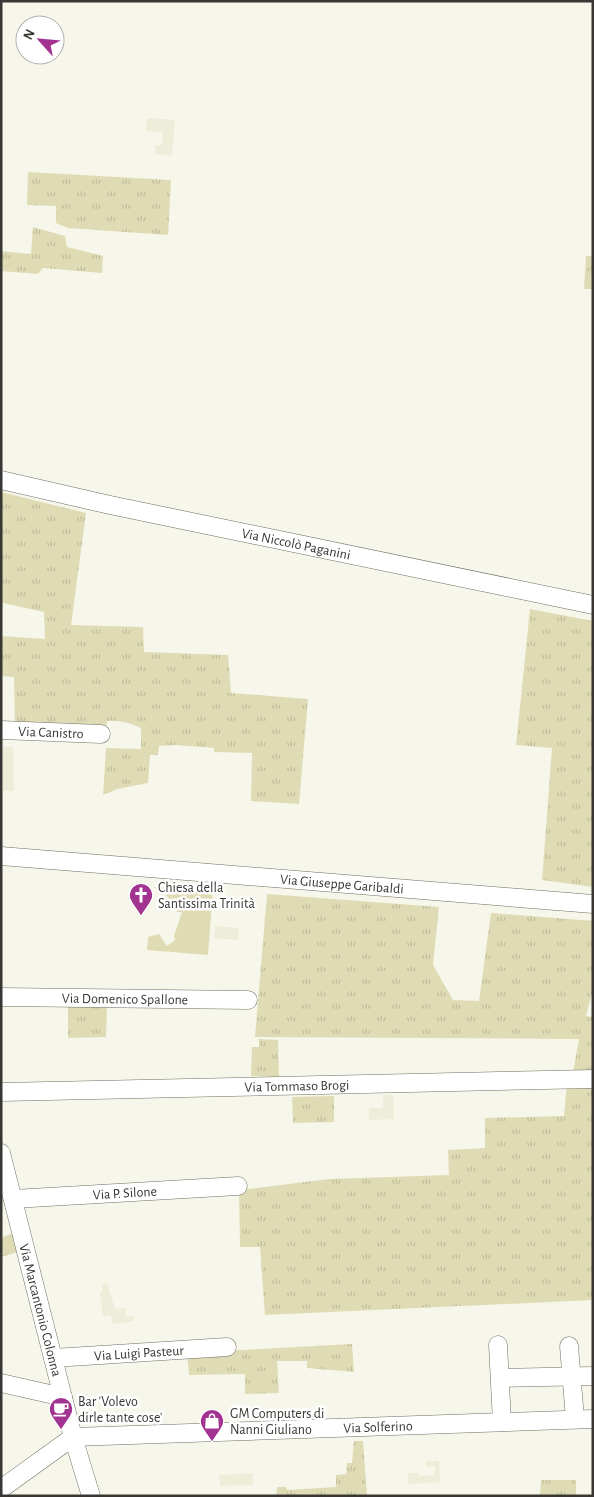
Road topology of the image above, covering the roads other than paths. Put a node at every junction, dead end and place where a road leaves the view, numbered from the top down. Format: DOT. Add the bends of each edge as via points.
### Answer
graph roads {
  1 [pos="1,480"];
  2 [pos="593,604"];
  3 [pos="1,730"];
  4 [pos="100,734"];
  5 [pos="1,856"];
  6 [pos="593,904"];
  7 [pos="1,997"];
  8 [pos="248,1000"];
  9 [pos="593,1079"];
  10 [pos="1,1092"];
  11 [pos="1,1153"];
  12 [pos="238,1186"];
  13 [pos="8,1193"];
  14 [pos="498,1345"];
  15 [pos="569,1346"];
  16 [pos="227,1347"];
  17 [pos="53,1358"];
  18 [pos="593,1376"];
  19 [pos="573,1377"];
  20 [pos="500,1378"];
  21 [pos="1,1383"];
  22 [pos="63,1397"];
  23 [pos="575,1419"];
  24 [pos="593,1419"];
  25 [pos="502,1422"];
  26 [pos="73,1438"];
  27 [pos="1,1489"];
  28 [pos="91,1496"];
  1 -- 2 [label="street, Via Niccolò Paganini"];
  3 -- 4 [label="street, Via Canistro"];
  5 -- 6 [label="street, Via Giuseppe Garibaldi"];
  7 -- 8 [label="street, Via Domenico Spallone"];
  9 -- 10 [label="street, Via Tommaso Brogi"];
  11 -- 13 [label="street, Via Marcantonio Colonna"];
  12 -- 13 [label="street, Via P. Silone"];
  13 -- 17 [label="street, Via Marcantonio Colonna"];
  14 -- 20 [label="street"];
  15 -- 19 [label="street"];
  16 -- 17 [label="street, Via Luigi Pasteur"];
  17 -- 22 [label="street, Via Marcantonio Colonna"];
  18 -- 19 [label="street"];
  19 -- 20 [label="street"];
  19 -- 23 [label="street"];
  20 -- 25 [label="street"];
  21 -- 22 [label="street"];
  22 -- 26 [label="street, Via Marcantonio Colonna"];
  23 -- 24 [label="street, Via Solferino"];
  23 -- 25 [label="street, Via Solferino"];
  25 -- 26 [label="street, Via Solferino"];
  26 -- 27 [label="street"];
  26 -- 28 [label="street, Via Marcantonio Colonna"];
}
